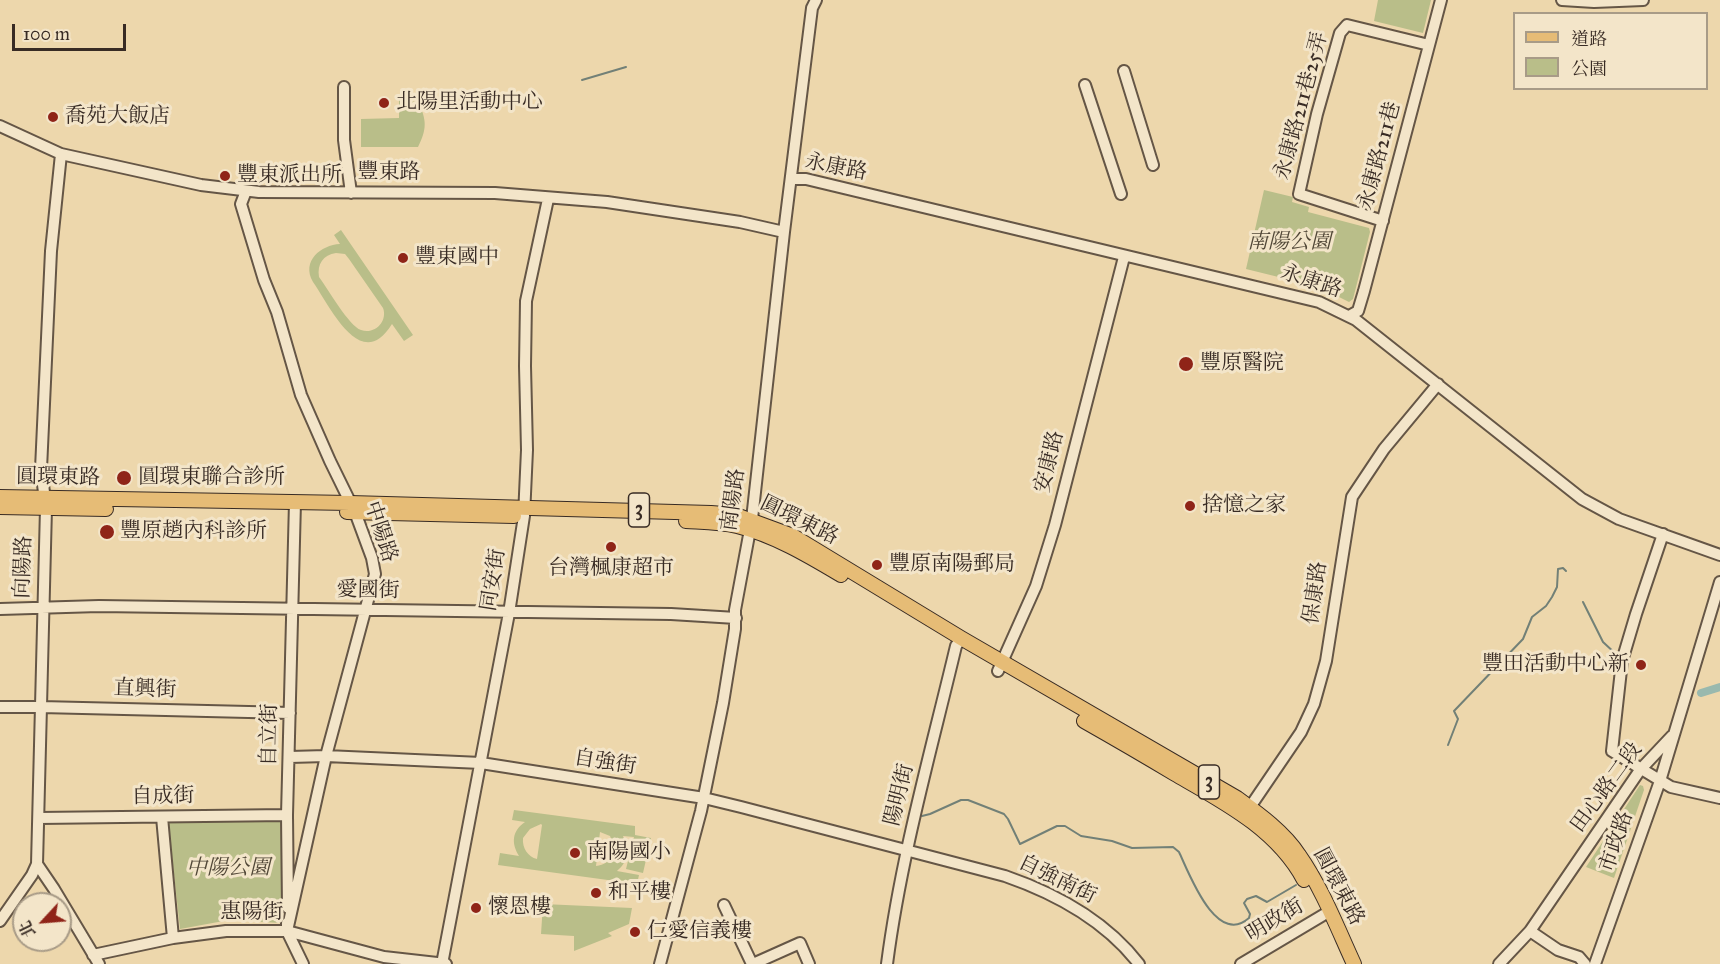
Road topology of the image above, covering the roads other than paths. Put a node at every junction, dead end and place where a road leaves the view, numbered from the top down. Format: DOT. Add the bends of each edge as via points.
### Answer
graph roads {
  1 [pos="816,0"];
  2 [pos="1441,0"];
  3 [pos="1562,0"];
  4 [pos="1643,0"];
  5 [pos="1429,45"];
  6 [pos="1124,71"];
  7 [pos="1085,85"];
  8 [pos="344,87"];
  9 [pos="0,126"];
  10 [pos="61,154"];
  11 [pos="1153,165"];
  12 [pos="791,179"];
  13 [pos="246,191"];
  14 [pos="351,193"];
  15 [pos="1121,194"];
  16 [pos="548,199"];
  17 [pos="1383,221"];
  18 [pos="784,232"];
  19 [pos="1124,257"];
  20 [pos="1349,316"];
  21 [pos="1438,384"];
  22 [pos="0,497"];
  23 [pos="45,503"];
  24 [pos="0,507"];
  25 [pos="295,507"];
  26 [pos="353,507"];
  27 [pos="524,511"];
  28 [pos="751,524"];
  29 [pos="1663,534"];
  30 [pos="1720,555"];
  31 [pos="1720,582"];
  32 [pos="42,606"];
  33 [pos="0,609"];
  34 [pos="292,610"];
  35 [pos="364,610"];
  36 [pos="508,613"];
  37 [pos="736,618"];
  38 [pos="958,642"];
  39 [pos="1000,667"];
  40 [pos="0,707"];
  41 [pos="41,707"];
  42 [pos="290,713"];
  43 [pos="1674,733"];
  44 [pos="326,756"];
  45 [pos="290,757"];
  46 [pos="481,762"];
  47 [pos="1640,770"];
  48 [pos="1660,781"];
  49 [pos="704,798"];
  50 [pos="1720,798"];
  51 [pos="1247,811"];
  52 [pos="287,815"];
  53 [pos="162,817"];
  54 [pos="39,818"];
  55 [pos="907,850"];
  56 [pos="37,864"];
  57 [pos="724,905"];
  58 [pos="1326,914"];
  59 [pos="0,921"];
  60 [pos="287,930"];
  61 [pos="1530,931"];
  62 [pos="173,938"];
  63 [pos="96,959"];
  64 [pos="772,960"];
  65 [pos="303,964"];
  66 [pos="443,964"];
  67 [pos="660,964"];
  68 [pos="753,964"];
  69 [pos="809,964"];
  70 [pos="887,964"];
  71 [pos="1139,964"];
  72 [pos="1241,964"];
  73 [pos="1344,964"];
  74 [pos="1354,964"];
  75 [pos="1499,964"];
  76 [pos="1585,964"];
  77 [pos="1595,964"];
  1 -- 12 [label="street, 南陽路"];
  2 -- 5 [label="street, 永康路211巷"];
  3 -- 4 [label="street"];
  5 -- 17 [label="street, 永康路211巷"];
  5 -- 17 [label="street, 永康路211巷25弄" via="1347,25 1340,33 1317,114 1299,194"];
  6 -- 11 [label="street"];
  7 -- 15 [label="street"];
  8 -- 14 [label="street" via="344,140"];
  9 -- 10 [label="street, 豐東路"];
  10 -- 13 [label="street, 豐東路"];
  10 -- 23 [label="street, 向陽路" via="51,251 41,469"];
  12 -- 18 [label="street, 南陽路"];
  12 -- 19 [label="street, 永康路" via="851,189"];
  13 -- 14 [label="street, 豐東路"];
  13 -- 26 [label="street, 中陽路" via="241,204 301,395"];
  14 -- 16 [label="street, 豐東路" via="495,193"];
  16 -- 18 [label="street, 豐東路" via="607,202"];
  16 -- 27 [label="street, 同安街" via="526,301"];
  17 -- 20 [label="street, 永康路211巷" via="1358,311"];
  18 -- 28 [label="street, 南陽路"];
  19 -- 20 [label="street, 永康路" via="1269,288 1319,302"];
  19 -- 39 [label="street, 安康路" via="1036,586"];
  20 -- 21 [label="street, 永康路"];
  21 -- 29 [label="street, 永康路" via="1582,499 1609,514"];
  21 -- 51 [label="street, 保康路" via="1384,449 1352,497 1326,661 1314,704 1275,774"];
  22 -- 23 [label="main road, 圓環東路 / 3"];
  23 -- 24 [label="main road, 圓環東路 / 3"];
  23 -- 25 [label="main road, 圓環東路 / 3"];
  23 -- 32 [label="street, 向陽路"];
  25 -- 26 [label="main road, 圓環東路 / 3"];
  25 -- 34 [label="street, 自立街"];
  26 -- 27 [label="main road, 圓環東路 / 3"];
  26 -- 35 [label="street, 中陽路" via="375,574"];
  27 -- 28 [label="main road, 圓環東路 / 3"];
  27 -- 36 [label="street, 同安街"];
  28 -- 37 [label="street, 南陽路"];
  28 -- 38 [label="main road, 圓環東路 / 3" via="793,536"];
  29 -- 30 [label="street, 永康路"];
  29 -- 47 [label="street" via="1622,661 1612,752"];
  31 -- 43 [label="street, 田心路二段"];
  32 -- 33 [label="street, 愛國街"];
  32 -- 34 [label="street, 愛國街"];
  32 -- 41 [label="street, 向陽路"];
  34 -- 35 [label="street, 愛國街"];
  34 -- 42 [label="street, 自立街"];
  35 -- 36 [label="street, 愛國街"];
  35 -- 44 [label="street, 中陽路"];
  36 -- 37 [label="street, 愛國街"];
  36 -- 46 [label="street, 同安街"];
  37 -- 49 [label="street, 南陽路"];
  38 -- 39 [label="main road, 圓環東路 / 3"];
  38 -- 55 [label="street, 陽明街"];
  39 -- 51 [label="main road, 圓環東路 / 3" via="1237,798"];
  40 -- 41 [label="street, 直興街"];
  41 -- 42 [label="street, 直興街"];
  41 -- 54 [label="street, 向陽路"];
  42 -- 45 [label="street, 自立街"];
  43 -- 47 [label="street, 田心路二段"];
  43 -- 48 [label="street, 市政路"];
  44 -- 45 [label="street, 自強街"];
  44 -- 46 [label="street, 自強街"];
  44 -- 60 [label="street, 中陽路"];
  45 -- 52 [label="street, 自立街"];
  46 -- 49 [label="street, 自強街"];
  46 -- 66 [label="street, 同安街"];
  47 -- 48 [label="street"];
  47 -- 61 [label="street, 田心路二段"];
  48 -- 50 [label="street" via="1676,789"];
  48 -- 77 [label="street, 市政路"];
  49 -- 55 [label="street, 自強街"];
  49 -- 67 [label="street, 南陽路"];
  51 -- 58 [label="main road, 圓環東路 / 3" via="1298,853"];
  52 -- 53 [label="street, 自成街"];
  52 -- 60 [label="street, 自立街"];
  53 -- 54 [label="street, 自成街"];
  53 -- 62 [label="street"];
  54 -- 56 [label="street, 向陽路"];
  55 -- 70 [label="street, 陽明街"];
  55 -- 71 [label="street, 自強南街" via="1035,886 1092,917"];
  56 -- 59 [label="street"];
  56 -- 63 [label="street"];
  57 -- 68 [label="street"];
  58 -- 72 [label="street, 明政街"];
  58 -- 73 [label="main road, 圓環東路 / 3"];
  58 -- 74 [label="main road, 圓環東路 / 3"];
  60 -- 62 [label="street, 惠陽街" via="226,931"];
  60 -- 65 [label="street, 自立街"];
  60 -- 66 [label="street, 惠陽街" via="384,957"];
  61 -- 75 [label="street, 田心路二段"];
  61 -- 76 [label="street"];
  62 -- 63 [label="street, 惠陽街"];
  64 -- 68 [label="street"];
  64 -- 69 [label="street" via="800,943"];
}
